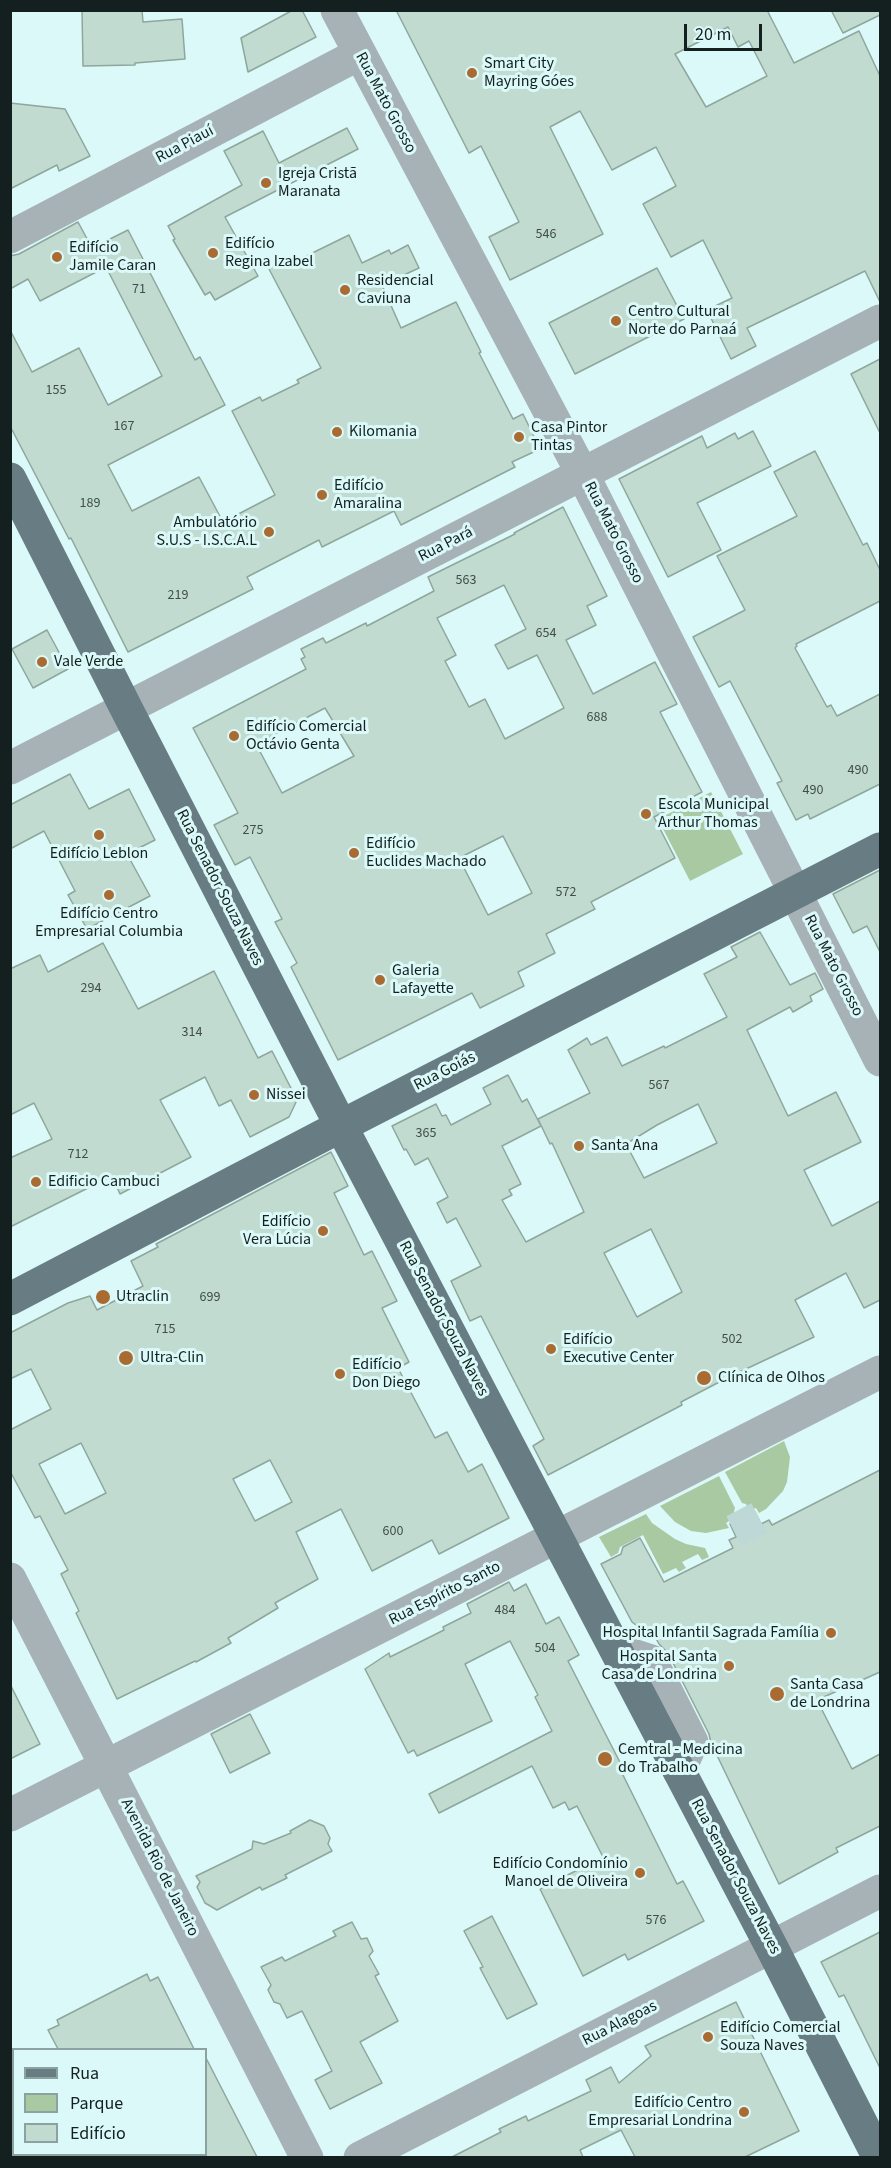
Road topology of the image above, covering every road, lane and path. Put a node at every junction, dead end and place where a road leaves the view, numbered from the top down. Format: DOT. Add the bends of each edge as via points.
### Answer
graph roads {
  1 [pos="337,10"];
  2 [pos="359,54"];
  3 [pos="10,237"];
  4 [pos="880,321"];
  5 [pos="583,475"];
  6 [pos="10,478"];
  7 [pos="126,708"];
  8 [pos="10,768"];
  9 [pos="880,849"];
  10 [pos="796,892"];
  11 [pos="880,1060"];
  12 [pos="341,1126"];
  13 [pos="10,1299"];
  14 [pos="880,1372"];
  15 [pos="558,1537"];
  16 [pos="10,1579"];
  17 [pos="107,1766"];
  18 [pos="10,1815"];
  19 [pos="880,1891"];
  20 [pos="771,1946"];
  21 [pos="307,2157"];
  22 [pos="360,2157"];
  23 [pos="879,2157"];
  1 -- 2 [label="street, Rua Mato Grosso"];
  2 -- 3 [label="street, Rua Piauí"];
  2 -- 5 [label="street, Rua Mato Grosso"];
  4 -- 5 [label="street, Rua Pará"];
  5 -- 7 [label="street, Rua Pará"];
  5 -- 10 [label="street, Rua Mato Grosso"];
  6 -- 7 [label="main road, Rua Senador Souza Naves"];
  7 -- 8 [label="street, Rua Pará"];
  7 -- 12 [label="main road, Rua Senador Souza Naves"];
  9 -- 10 [label="main road, Rua Goiás"];
  10 -- 11 [label="street, Rua Mato Grosso"];
  10 -- 12 [label="main road, Rua Goiás"];
  12 -- 13 [label="main road, Rua Goiás"];
  12 -- 15 [label="main road, Rua Senador Souza Naves"];
  14 -- 15 [label="street, Rua Espírito Santo"];
  15 -- 17 [label="street, Rua Espírito Santo"];
  15 -- 20 [label="main road, Rua Senador Souza Naves"];
  16 -- 17 [label="street, Avenida Rio de Janeiro"];
  17 -- 18 [label="street, Rua Espírito Santo"];
  17 -- 21 [label="street, Avenida Rio de Janeiro"];
  19 -- 20 [label="street, Rua Alagoas"];
  20 -- 22 [label="street, Rua Alagoas"];
  20 -- 23 [label="main road, Rua Senador Souza Naves"];
}
